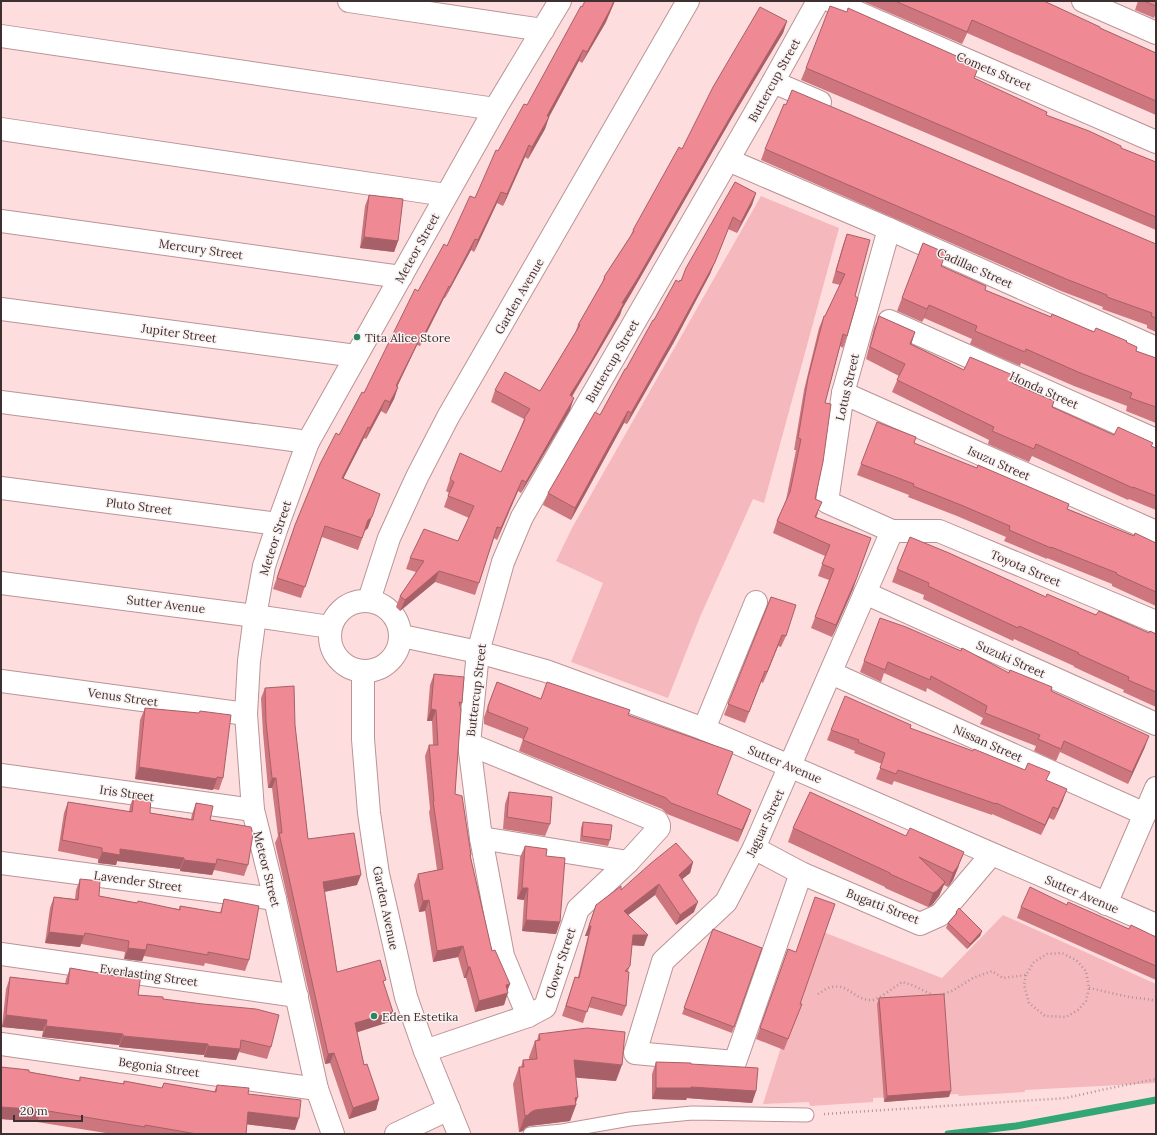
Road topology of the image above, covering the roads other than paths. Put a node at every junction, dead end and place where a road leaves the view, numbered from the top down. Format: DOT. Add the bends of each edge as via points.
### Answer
graph roads {
  1 [pos="349,1"];
  2 [pos="560,1"];
  3 [pos="688,1"];
  4 [pos="818,1"];
  5 [pos="831,1"];
  6 [pos="1085,1"];
  7 [pos="543,30"];
  8 [pos="1156,33"];
  9 [pos="1,36"];
  10 [pos="773,82"];
  11 [pos="495,109"];
  12 [pos="840,110"];
  13 [pos="1,129"];
  14 [pos="1156,142"];
  15 [pos="728,160"];
  16 [pos="446,195"];
  17 [pos="1,221"];
  18 [pos="889,229"];
  19 [pos="401,277"];
  20 [pos="1,309"];
  21 [pos="866,311"];
  22 [pos="1156,348"];
  23 [pos="356,356"];
  24 [pos="843,393"];
  25 [pos="1,402"];
  26 [pos="1156,440"];
  27 [pos="308,442"];
  28 [pos="1,488"];
  29 [pos="278,524"];
  30 [pos="892,531"];
  31 [pos="1156,532"];
  32 [pos="1,583"];
  33 [pos="865,593"];
  34 [pos="369,600"];
  35 [pos="756,602"];
  36 [pos="255,616"];
  37 [pos="1156,622"];
  38 [pos="330,627"];
  39 [pos="402,636"];
  40 [pos="478,652"];
  41 [pos="363,672"];
  42 [pos="831,672"];
  43 [pos="1,681"];
  44 [pos="246,714"];
  45 [pos="1156,724"];
  46 [pos="704,729"];
  47 [pos="469,744"];
  48 [pos="791,767"];
  49 [pos="1,775"];
  50 [pos="1156,788"];
  51 [pos="253,810"];
  52 [pos="1145,814"];
  53 [pos="480,838"];
  54 [pos="754,848"];
  55 [pos="991,855"];
  56 [pos="628,862"];
  57 [pos="1,863"];
  58 [pos="800,873"];
  59 [pos="275,899"];
  60 [pos="1106,904"];
  61 [pos="1156,925"];
  62 [pos="1,954"];
  63 [pos="297,996"];
  64 [pos="528,1016"];
  65 [pos="1,1044"];
  66 [pos="425,1051"];
  67 [pos="317,1089"];
  68 [pos="449,1109"];
  69 [pos="807,1115"];
  70 [pos="333,1134"];
  71 [pos="396,1134"];
  72 [pos="459,1134"];
  73 [pos="530,1134"];
  1 -- 7 [label="street"];
  2 -- 7 [label="street, Meteor Street"];
  3 -- 34 [label="street, Garden Avenue" via="448,417 417,477 390,538"];
  4 -- 10 [label="street, Buttercup Street"];
  5 -- 14 [label="street, Comets Street"];
  6 -- 8 [label="street"];
  7 -- 11 [label="street, Meteor Street"];
  9 -- 11 [label="street"];
  10 -- 12 [label="street"];
  10 -- 15 [label="street, Buttercup Street"];
  11 -- 16 [label="street, Meteor Street"];
  13 -- 16 [label="street"];
  15 -- 18 [label="street, Cadillac Street"];
  15 -- 40 [label="street, Buttercup Street" via="522,517 503,562"];
  16 -- 19 [label="street, Meteor Street"];
  17 -- 19 [label="street, Mercury Street"];
  18 -- 21 [label="street, Lotus Street"];
  18 -- 22 [label="street, Cadillac Street"];
  19 -- 23 [label="street, Meteor Street"];
  20 -- 23 [label="street, Jupiter Street"];
  21 -- 24 [label="street, Lotus Street"];
  21 -- 26 [label="street, Honda Street"];
  23 -- 27 [label="street, Meteor Street"];
  24 -- 30 [label="street, Lotus Street" via="827,502"];
  24 -- 31 [label="street, Isuzu Street"];
  25 -- 27 [label="street"];
  27 -- 29 [label="street, Meteor Street"];
  28 -- 29 [label="street, Pluto Street"];
  29 -- 36 [label="street, Meteor Street" via="264,566"];
  30 -- 33 [label="street, Jaguar Street"];
  30 -- 37 [label="street, Toyota Street" via="939,531"];
  32 -- 36 [label="street, Sutter Avenue"];
  33 -- 42 [label="street, Jaguar Street"];
  33 -- 45 [label="street, Suzuki Street"];
  34 -- 38 [label="street" via="357,601 345,607 336,615"];
  34 -- 39 [label="street" via="382,604 392,612 399,623"];
  35 -- 46 [label="street"];
  36 -- 38 [label="street, Sutter Avenue"];
  36 -- 44 [label="street, Meteor Street"];
  38 -- 41 [label="street" via="330,642 336,657 348,668"];
  39 -- 40 [label="street, Sutter Avenue"];
  39 -- 41 [label="street" via="398,650 390,662 378,670"];
  40 -- 46 [label="street, Sutter Avenue" via="546,671"];
  40 -- 47 [label="street, Buttercup Street"];
  41 -- 66 [label="street, Garden Avenue" via="364,747 369,813 378,874 406,997"];
  42 -- 48 [label="street, Jaguar Street"];
  42 -- 52 [label="street, Nissan Street"];
  43 -- 44 [label="street, Venus Street"];
  44 -- 51 [label="street, Meteor Street"];
  46 -- 48 [label="street, Sutter Avenue"];
  47 -- 53 [label="street, Buttercup Street"];
  47 -- 56 [label="street, Buttercup Street" via="657,821 657,832"];
  48 -- 54 [label="street, Jaguar Street"];
  48 -- 55 [label="street, Sutter Avenue"];
  49 -- 51 [label="street, Iris Street"];
  50 -- 52 [label="street"];
  51 -- 59 [label="street, Meteor Street"];
  52 -- 60 [label="street"];
  53 -- 56 [label="street"];
  53 -- 64 [label="street, Buttercup Street" via="503,956"];
  54 -- 58 [label="street, Bugatti Street"];
  54 -- 58 [label="street, Jaguar Street" via="726,902 663,961 635,1053 735,1062"];
  55 -- 58 [label="street, Bugatti Street" via="940,916 920,924"];
  55 -- 60 [label="street, Sutter Avenue"];
  56 -- 64 [label="street, Clover Street" via="578,909 545,1007"];
  57 -- 59 [label="street, Lavender Street"];
  59 -- 63 [label="street, Meteor Street"];
  60 -- 61 [label="street, Sutter Avenue"];
  62 -- 63 [label="street, Everlasting Street"];
  63 -- 67 [label="street, Meteor Street"];
  64 -- 66 [label="street, Clover Street"];
  65 -- 67 [label="street, Begonia Street"];
  66 -- 68 [label="street, Garden Avenue"];
  67 -- 70 [label="street, Meteor Street"];
  68 -- 71 [label="street"];
  68 -- 72 [label="street, Garden Avenue"];
  69 -- 73 [label="lane" via="692,1113 630,1119"];
}
